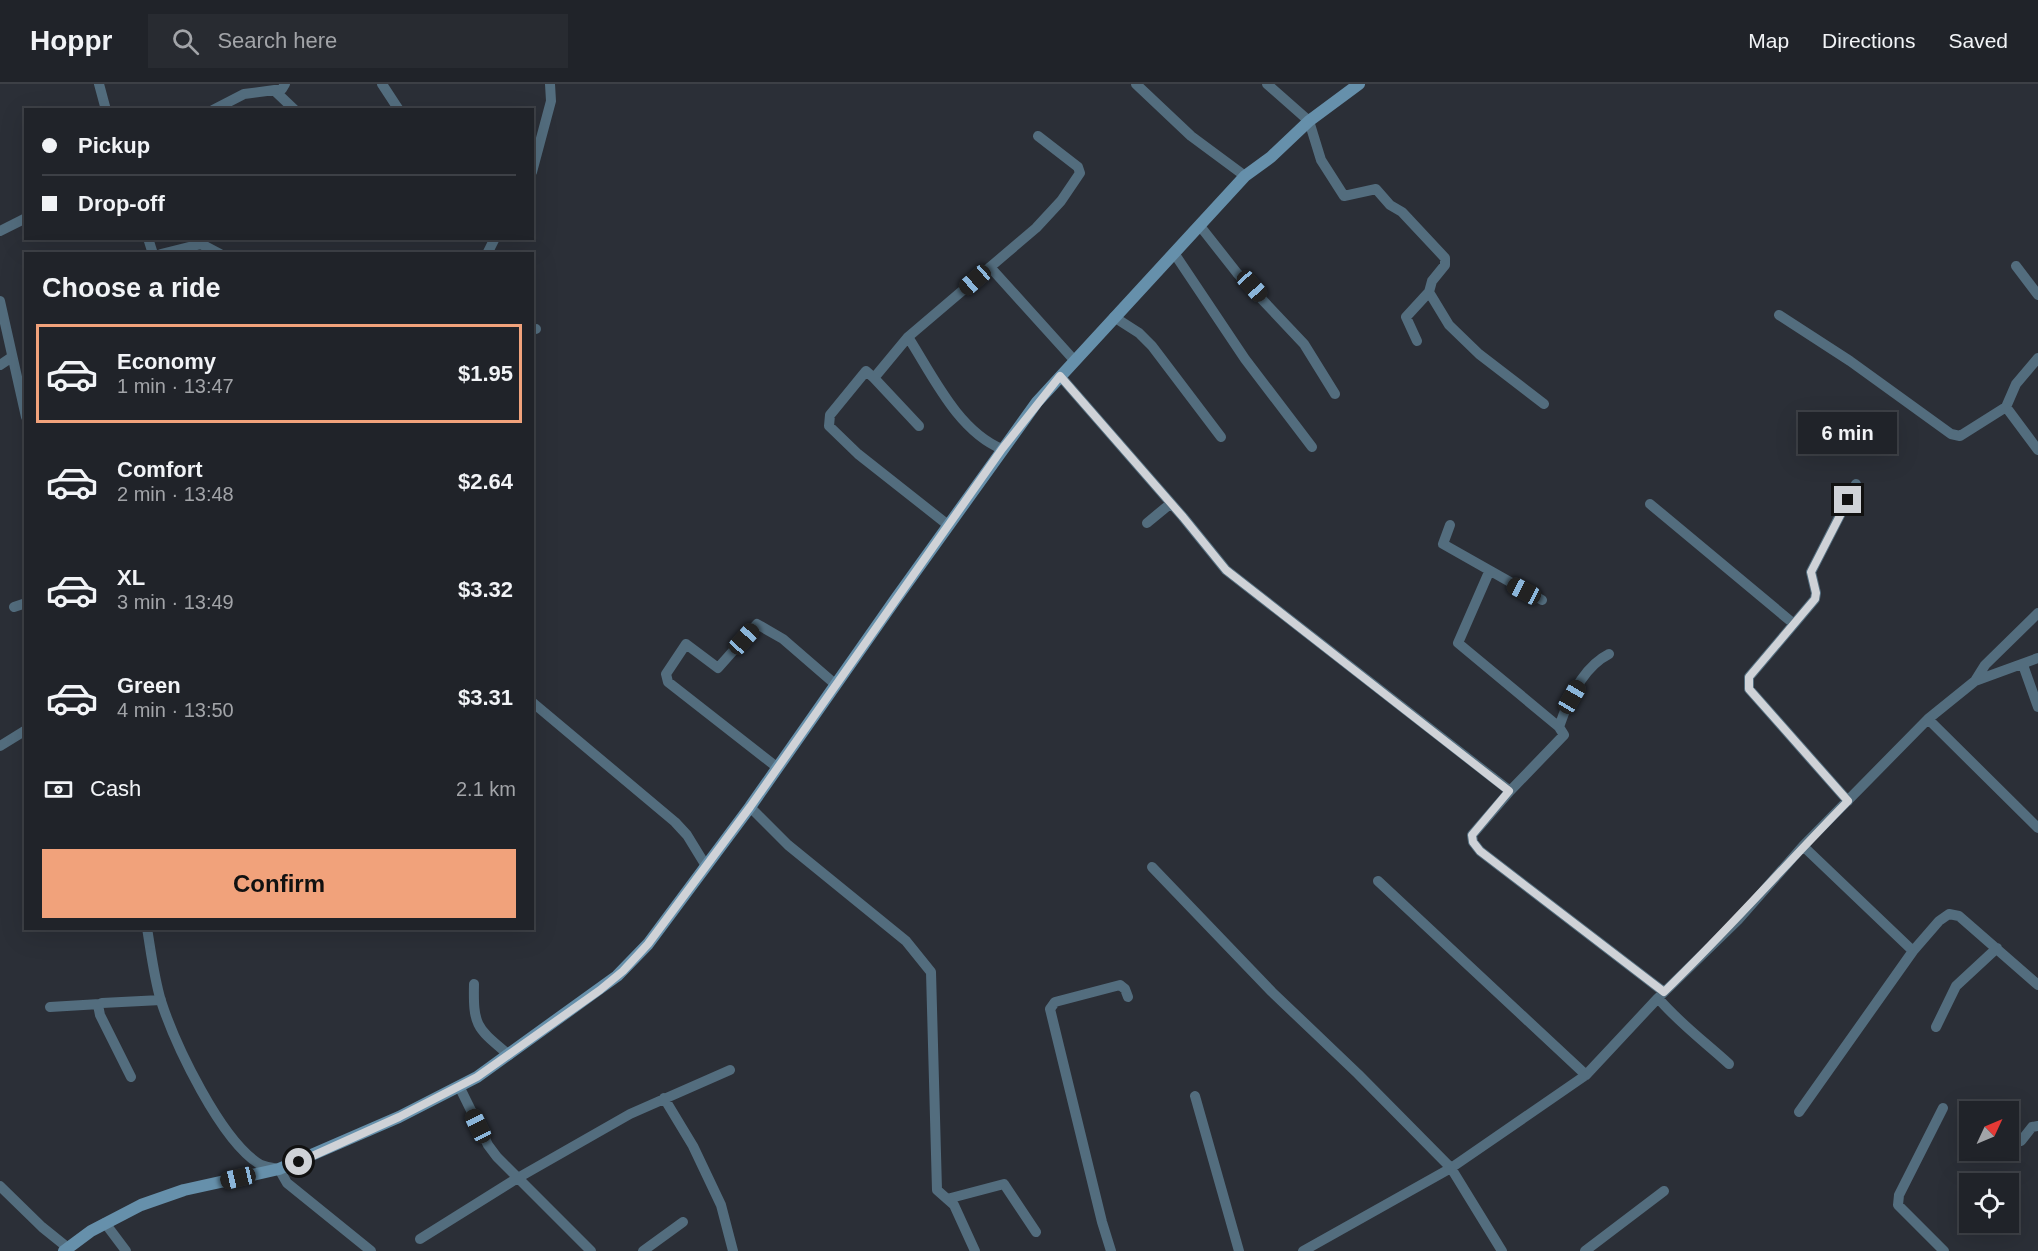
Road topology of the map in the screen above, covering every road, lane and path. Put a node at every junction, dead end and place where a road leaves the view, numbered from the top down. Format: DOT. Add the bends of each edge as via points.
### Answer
graph roads {
  1 [pos="99,84"];
  2 [pos="382,84"];
  3 [pos="550,84"];
  4 [pos="1136,84"];
  5 [pos="1267,84"];
  6 [pos="1359,84"];
  7 [pos="284,86"];
  8 [pos="105,108"];
  9 [pos="217,108"];
  10 [pos="294,108"];
  11 [pos="398,108"];
  12 [pos="1309,121"];
  13 [pos="1038,136"];
  14 [pos="534,165"];
  15 [pos="1245,176"];
  16 [pos="24,219"];
  17 [pos="1200,226"];
  18 [pos="0,231"];
  19 [pos="169,252"];
  20 [pos="216,252"];
  21 [pos="1174,253"];
  22 [pos="2016,266"];
  23 [pos="990,267"];
  24 [pos="1429,292"];
  25 [pos="2038,295"];
  26 [pos="0,301"];
  27 [pos="1779,315"];
  28 [pos="1114,317"];
  29 [pos="908,338"];
  30 [pos="1417,341"];
  31 [pos="12,357"];
  32 [pos="2038,358"];
  33 [pos="1074,360"];
  34 [pos="0,365"];
  35 [pos="1060,376"];
  36 [pos="874,378"];
  37 [pos="1335,394"];
  38 [pos="1544,404"];
  39 [pos="2006,407"];
  40 [pos="24,408"];
  41 [pos="919,426"];
  42 [pos="1221,437"];
  43 [pos="1312,447"];
  44 [pos="1002,449"];
  45 [pos="2038,450"];
  46 [pos="1856,484"];
  47 [pos="1170,504"];
  48 [pos="1650,504"];
  49 [pos="1147,523"];
  50 [pos="948,525"];
  51 [pos="1450,525"];
  52 [pos="1489,572"];
  53 [pos="1542,600"];
  54 [pos="24,604"];
  55 [pos="14,607"];
  56 [pos="2038,613"];
  57 [pos="1794,624"];
  58 [pos="1609,654"];
  59 [pos="2038,658"];
  60 [pos="2023,665"];
  61 [pos="1975,681"];
  62 [pos="835,684"];
  63 [pos="534,704"];
  64 [pos="2038,707"];
  65 [pos="1928,719"];
  66 [pos="1559,727"];
  67 [pos="24,731"];
  68 [pos="0,746"];
  69 [pos="778,768"];
  70 [pos="1509,791"];
  71 [pos="1848,801"];
  72 [pos="750,807"];
  73 [pos="2038,828"];
  74 [pos="1803,846"];
  75 [pos="706,866"];
  76 [pos="1152,867"];
  77 [pos="1378,881"];
  78 [pos="147,930"];
  79 [pos="1997,948"];
  80 [pos="1913,951"];
  81 [pos="474,984"];
  82 [pos="2038,985"];
  83 [pos="1661,995"];
  84 [pos="1128,997"];
  85 [pos="161,1000"];
  86 [pos="100,1004"];
  87 [pos="50,1006"];
  88 [pos="1936,1027"];
  89 [pos="509,1055"];
  90 [pos="1729,1064"];
  91 [pos="730,1070"];
  92 [pos="1586,1075"];
  93 [pos="131,1077"];
  94 [pos="459,1086"];
  95 [pos="1195,1096"];
  96 [pos="664,1098"];
  97 [pos="1943,1108"];
  98 [pos="1799,1112"];
  99 [pos="2038,1126"];
  100 [pos="2020,1141"];
  101 [pos="1451,1168"];
  102 [pos="279,1169"];
  103 [pos="516,1179"];
  104 [pos="0,1186"];
  105 [pos="1664,1191"];
  106 [pos="947,1199"];
  107 [pos="683,1222"];
  108 [pos="105,1223"];
  109 [pos="1036,1232"];
  110 [pos="420,1239"];
  111 [pos="66,1249"];
  112 [pos="126,1251"];
  113 [pos="371,1251"];
  114 [pos="591,1251"];
  115 [pos="643,1251"];
  116 [pos="733,1251"];
  117 [pos="975,1251"];
  118 [pos="1112,1251"];
  119 [pos="1239,1251"];
  120 [pos="1303,1251"];
  121 [pos="1502,1251"];
  122 [pos="1585,1251"];
  123 [pos="1944,1251"];
  1 -- 8 [label="street"];
  2 -- 11 [label="street"];
  3 -- 14 [label="street" via="551,101"];
  4 -- 15 [label="street" via="1191,136"];
  5 -- 12 [label="street"];
  6 -- 12 [label="street"];
  7 -- 9 [label="street" via="244,94"];
  7 -- 10 [label="street"];
  12 -- 15 [label="street"];
  12 -- 24 [label="street" via="1322,160 1344,196 1376,189 1445,258"];
  13 -- 23 [label="street" via="1080,172 1042,223"];
  15 -- 17 [label="street"];
  16 -- 18 [label="street"];
  17 -- 21 [label="street"];
  17 -- 37 [label="street" via="1237,273 1304,344"];
  19 -- 20 [label="street" via="201,244"];
  21 -- 28 [label="street"];
  21 -- 43 [label="street" via="1245,359"];
  22 -- 25 [label="street"];
  23 -- 29 [label="street"];
  23 -- 33 [label="street"];
  24 -- 30 [label="street" via="1406,317"];
  24 -- 38 [label="street" via="1449,325 1479,354"];
  26 -- 31 [label="street"];
  27 -- 39 [label="street" via="1951,434 1960,435"];
  28 -- 33 [label="street"];
  28 -- 42 [label="street" via="1152,346"];
  29 -- 36 [label="street"];
  29 -- 44 [label="street" via="961,416 987,443"];
  31 -- 34 [label="street"];
  31 -- 40 [label="street"];
  32 -- 39 [label="street" via="2016,384"];
  33 -- 35 [label="street"];
  35 -- 44 [label="street"];
  35 -- 47 [label="street"];
  36 -- 41 [label="street"];
  36 -- 50 [label="street" via="866,371 830,415 829,426"];
  39 -- 45 [label="street"];
  44 -- 50 [label="street"];
  46 -- 57 [label="street" via="1811,572 1815,599"];
  47 -- 49 [label="street"];
  47 -- 70 [label="street" via="1226,570"];
  48 -- 57 [label="street"];
  50 -- 62 [label="street"];
  51 -- 52 [label="street" via="1443,544"];
  52 -- 53 [label="street"];
  52 -- 66 [label="street" via="1458,643"];
  54 -- 55 [label="street"];
  56 -- 61 [label="street" via="1985,665"];
  57 -- 71 [label="street" via="1749,677 1749,689"];
  58 -- 66 [label="street" via="1589,670 1565,709"];
  59 -- 60 [label="street"];
  60 -- 61 [label="street"];
  60 -- 64 [label="street"];
  61 -- 65 [label="street"];
  62 -- 69 [label="street"];
  62 -- 69 [label="street" via="783,639 757,624 718,668 686,644 666,675 668,682"];
  63 -- 75 [label="street" via="675,822"];
  65 -- 71 [label="street"];
  65 -- 73 [label="street"];
  66 -- 70 [label="street" via="1563,739"];
  67 -- 68 [label="street"];
  69 -- 72 [label="street"];
  70 -- 83 [label="street" via="1472,835 1475,846"];
  71 -- 74 [label="street"];
  72 -- 75 [label="street"];
  72 -- 106 [label="street" via="788,845 906,941 931,972 936,1178 938,1190"];
  74 -- 80 [label="street"];
  74 -- 83 [label="street" via="1738,920"];
  75 -- 89 [label="street" via="648,944 617,976"];
  76 -- 101 [label="street"];
  77 -- 92 [label="street"];
  78 -- 85 [label="street"];
  79 -- 80 [label="street" via="1959,916 1949,914"];
  79 -- 82 [label="street"];
  79 -- 88 [label="street" via="1956,986"];
  80 -- 98 [label="street"];
  81 -- 89 [label="street" via="474,1017 478,1027"];
  83 -- 90 [label="street" via="1676,1020"];
  83 -- 92 [label="street"];
  84 -- 118 [label="street" via="1120,985 1055,1002 1050,1009"];
  85 -- 86 [label="street"];
  85 -- 102 [label="street" via="187,1063 226,1129 261,1165"];
  86 -- 87 [label="street"];
  86 -- 93 [label="street" via="100,1015"];
  89 -- 94 [label="street"];
  91 -- 96 [label="street"];
  92 -- 101 [label="street"];
  94 -- 102 [label="street" via="399,1117"];
  94 -- 103 [label="street" via="488,1145"];
  95 -- 119 [label="street"];
  96 -- 103 [label="street"];
  96 -- 116 [label="street" via="693,1146 721,1205"];
  97 -- 123 [label="street" via="1899,1195 1899,1205"];
  99 -- 100 [label="street" via="2032,1127"];
  101 -- 120 [label="street"];
  101 -- 121 [label="street"];
  102 -- 108 [label="street" via="184,1190"];
  102 -- 113 [label="street" via="287,1182"];
  103 -- 110 [label="street"];
  103 -- 114 [label="street"];
  104 -- 111 [label="street"];
  105 -- 122 [label="street"];
  106 -- 109 [label="street" via="1004,1184"];
  106 -- 117 [label="street" via="954,1205"];
  107 -- 115 [label="street"];
  108 -- 111 [label="street"];
  108 -- 112 [label="street"];
}
